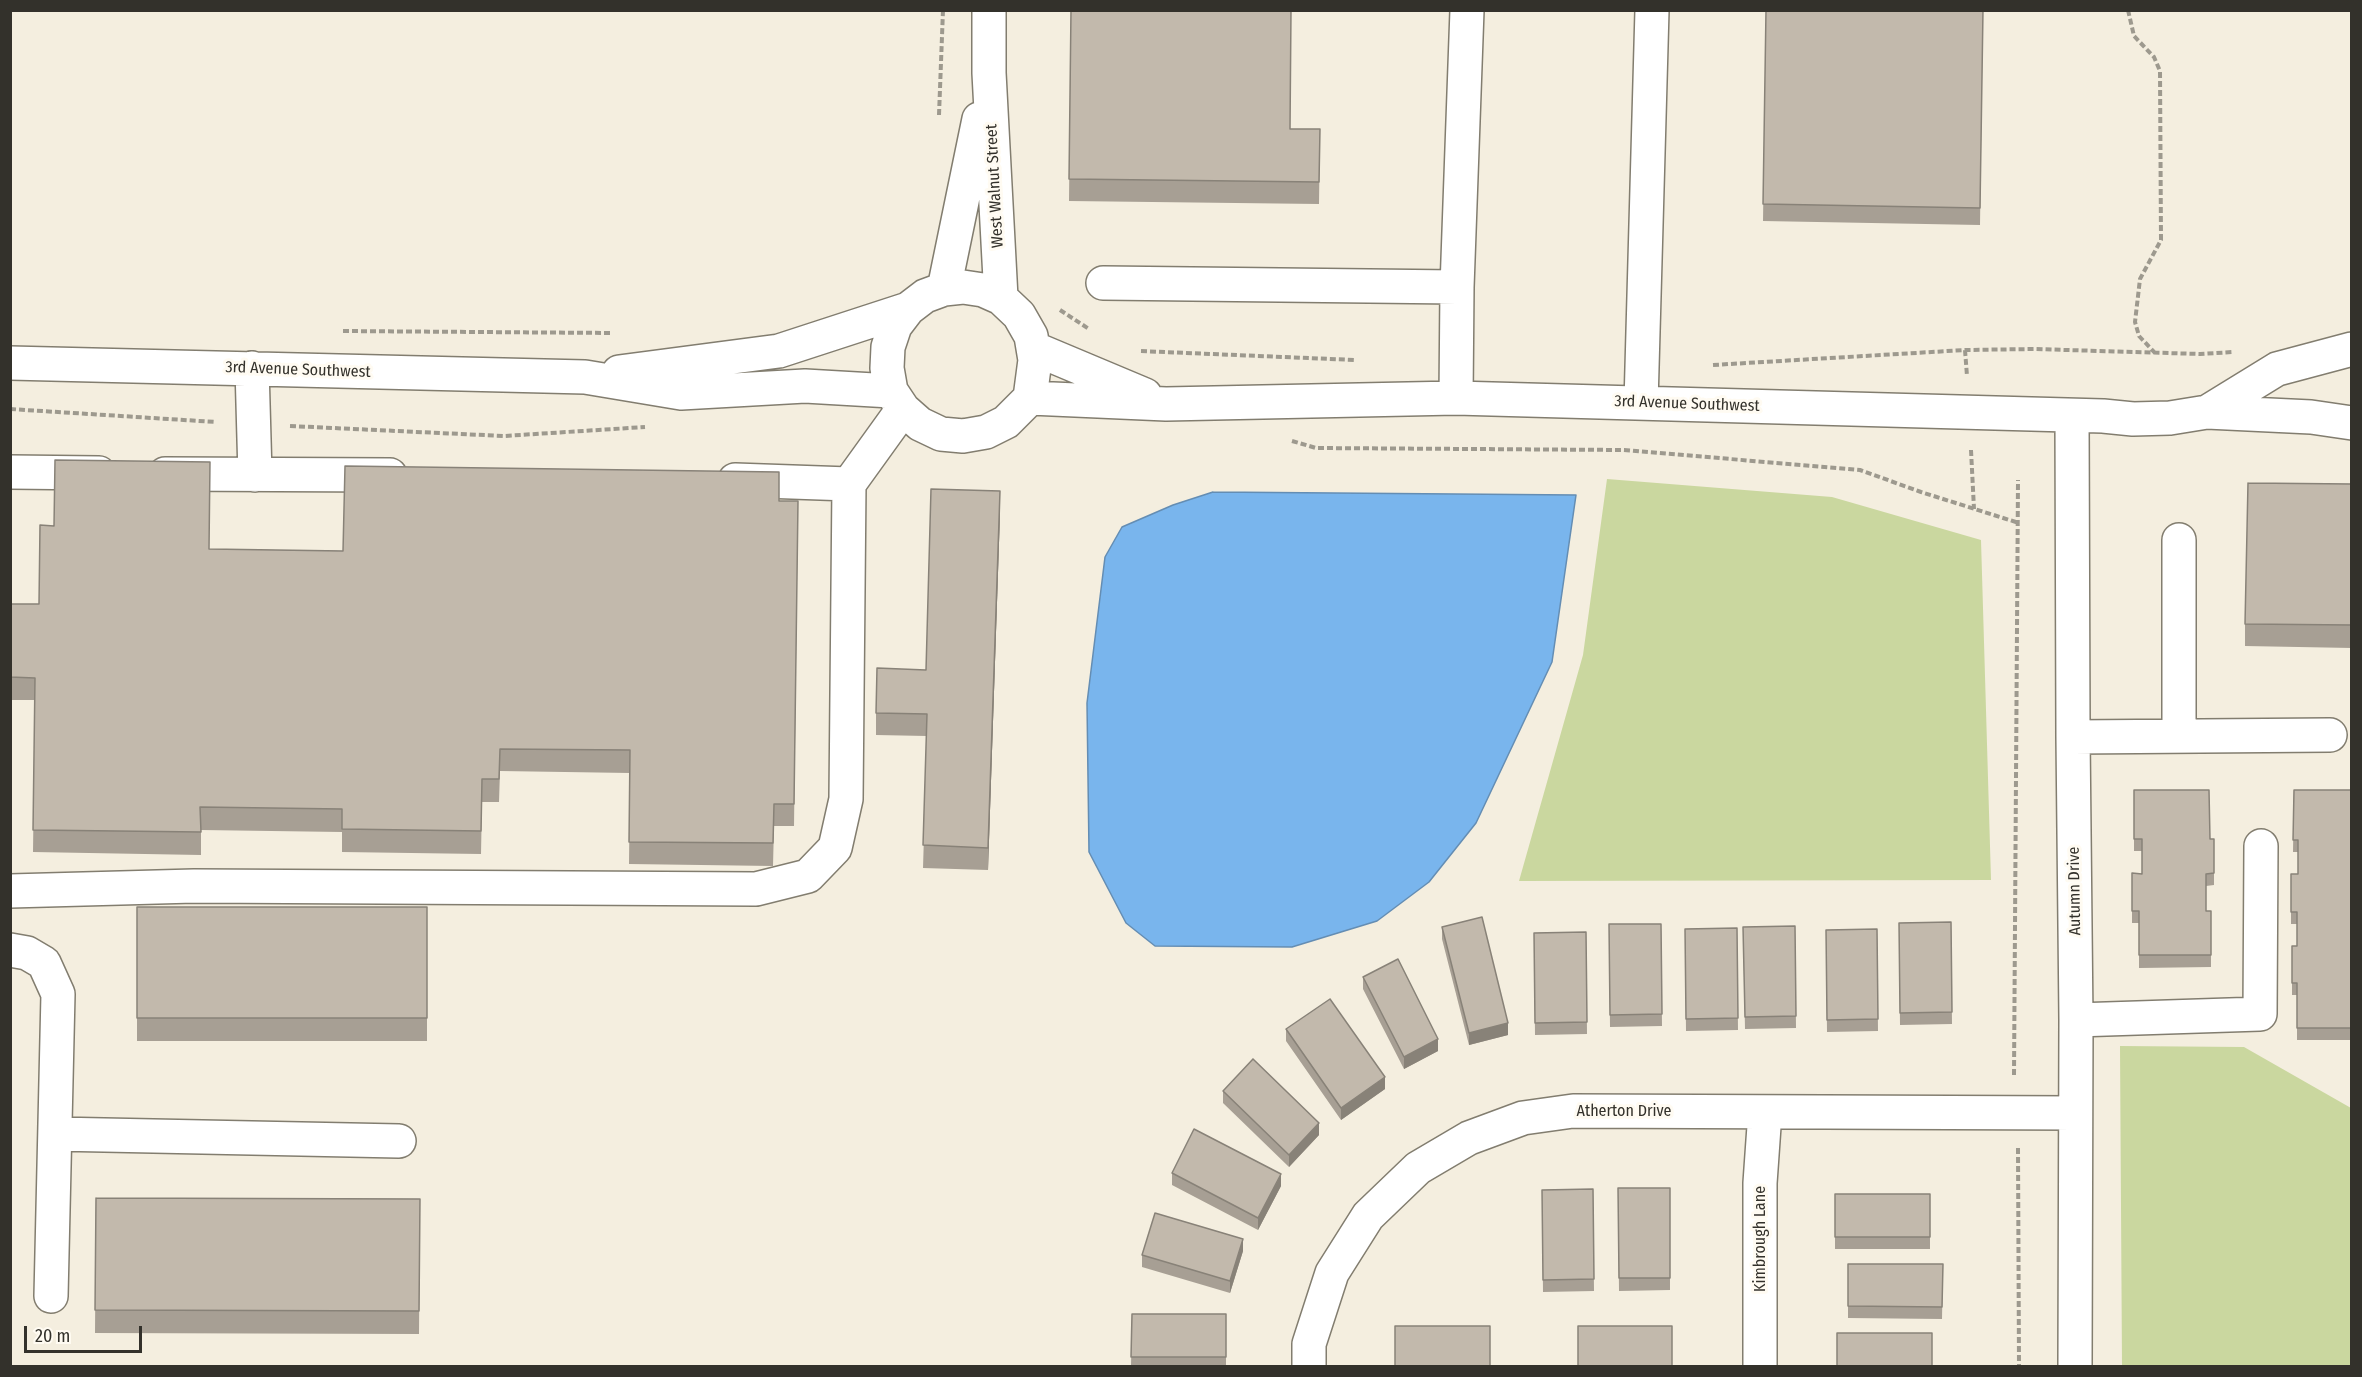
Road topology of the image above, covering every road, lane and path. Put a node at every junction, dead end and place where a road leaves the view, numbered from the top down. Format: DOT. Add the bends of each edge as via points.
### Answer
graph roads {
  1 [pos="988,10"];
  2 [pos="1467,10"];
  3 [pos="1652,10"];
  4 [pos="2128,10"];
  5 [pos="989,73"];
  6 [pos="1103,283"];
  7 [pos="1457,287"];
  8 [pos="944,289"];
  9 [pos="1001,298"];
  10 [pos="1054,306"];
  11 [pos="908,309"];
  12 [pos="344,331"];
  13 [pos="617,333"];
  14 [pos="1096,334"];
  15 [pos="1033,348"];
  16 [pos="2352,349"];
  17 [pos="1132,350"];
  18 [pos="1364,360"];
  19 [pos="10,363"];
  20 [pos="1712,365"];
  21 [pos="252,368"];
  22 [pos="585,376"];
  23 [pos="1030,398"];
  24 [pos="1456,398"];
  25 [pos="897,400"];
  26 [pos="1641,403"];
  27 [pos="1166,404"];
  28 [pos="10,409"];
  29 [pos="2207,411"];
  30 [pos="2072,416"];
  31 [pos="2352,423"];
  32 [pos="253,425"];
  33 [pos="646,427"];
  34 [pos="1285,439"];
  35 [pos="10,472"];
  36 [pos="255,475"];
  37 [pos="419,475"];
  38 [pos="711,479"];
  39 [pos="2018,480"];
  40 [pos="849,484"];
  41 [pos="2019,523"];
  42 [pos="2179,540"];
  43 [pos="2330,735"];
  44 [pos="2179,736"];
  45 [pos="2073,737"];
  46 [pos="2261,846"];
  47 [pos="10,891"];
  48 [pos="10,950"];
  49 [pos="2076,1020"];
  50 [pos="2014,1075"];
  51 [pos="1765,1112"];
  52 [pos="2075,1113"];
  53 [pos="55,1134"];
  54 [pos="399,1141"];
  55 [pos="2018,1157"];
  56 [pos="51,1296"];
  57 [pos="1309,1366"];
  58 [pos="1760,1366"];
  59 [pos="2019,1366"];
  60 [pos="2075,1366"];
  1 -- 5 [label="street, West Walnut Street"];
  2 -- 7 [label="street"];
  3 -- 26 [label="street"];
  4 -- 20 [label="path" via="2134,36 2154,57 2160,71 2161,240 2140,279 2135,322 2139,336 2157,354 1976,350"];
  5 -- 8 [label="street, West Walnut Street"];
  5 -- 9 [label="street, West Walnut Street"];
  6 -- 7 [label="street"];
  7 -- 24 [label="street"];
  8 -- 9 [label="street" via="983,290"];
  8 -- 11 [label="street" via="925,296"];
  9 -- 15 [label="street" via="1019,315"];
  10 -- 14 [label="path"];
  11 -- 22 [label="street, 3rd Avenue Southwest" via="779,351"];
  11 -- 25 [label="street" via="895,326 888,347 887,368"];
  12 -- 13 [label="path"];
  15 -- 23 [label="street"];
  15 -- 27 [label="street, 3rd Avenue Southwest"];
  16 -- 29 [label="street, 3rd Avenue Southwest" via="2277,369"];
  17 -- 18 [label="path"];
  19 -- 21 [label="street, 3rd Avenue Southwest"];
  21 -- 22 [label="street, 3rd Avenue Southwest"];
  21 -- 32 [label="street"];
  22 -- 25 [label="street, 3rd Avenue Southwest" via="681,393 805,386"];
  23 -- 25 [label="street" via="1006,422 986,432 963,436 941,434 920,424"];
  23 -- 27 [label="street, 3rd Avenue Southwest"];
  24 -- 26 [label="street, 3rd Avenue Southwest"];
  24 -- 27 [label="street, 3rd Avenue Southwest"];
  25 -- 40 [label="street"];
  26 -- 30 [label="street, 3rd Avenue Southwest"];
  28 -- 32 [label="path"];
  29 -- 30 [label="street, 3rd Avenue Southwest" via="2170,418"];
  29 -- 31 [label="street, 3rd Avenue Southwest"];
  30 -- 45 [label="street, Autumn Drive"];
  32 -- 33 [label="path" via="504,436"];
  32 -- 36 [label="street"];
  34 -- 41 [label="path" via="1316,448 1624,450 1860,470"];
  35 -- 36 [label="street"];
  36 -- 37 [label="street"];
  38 -- 40 [label="street"];
  39 -- 41 [label="path"];
  40 -- 47 [label="street" via="846,799 835,849 808,876 756,889 194,886"];
  41 -- 50 [label="path"];
  42 -- 44 [label="street"];
  43 -- 44 [label="street"];
  44 -- 45 [label="street"];
  45 -- 49 [label="street, Autumn Drive"];
  46 -- 49 [label="street" via="2260,1014"];
  48 -- 53 [label="street" via="27,952 44,963 58,994"];
  49 -- 52 [label="street, Autumn Drive"];
  51 -- 52 [label="street, Atherton Drive"];
  51 -- 57 [label="street, Atherton Drive" via="1573,1111 1523,1118 1469,1138 1418,1168 1368,1216 1332,1273 1309,1344"];
  51 -- 58 [label="street, Kimbrough Lane" via="1760,1184"];
  52 -- 60 [label="street, Autumn Drive"];
  53 -- 54 [label="street"];
  53 -- 56 [label="street"];
  55 -- 59 [label="path"];
}
